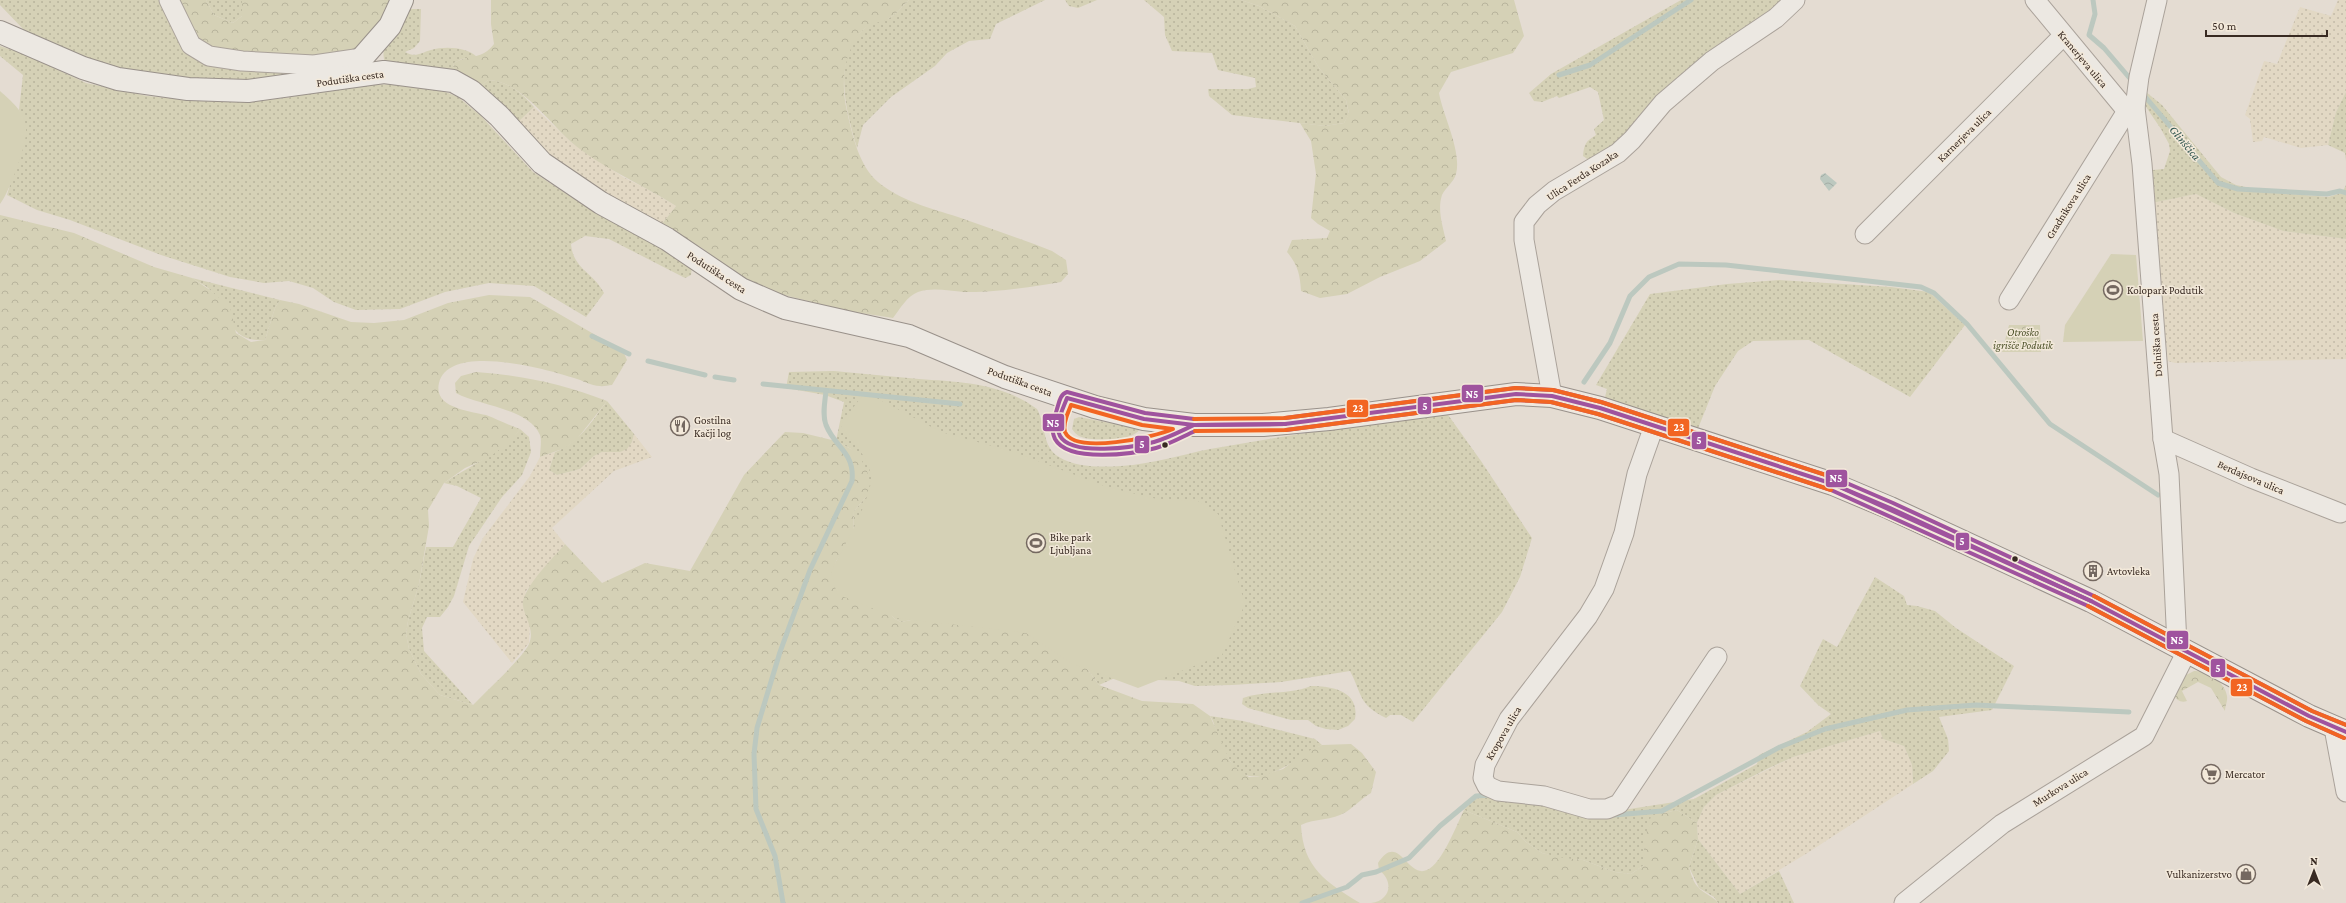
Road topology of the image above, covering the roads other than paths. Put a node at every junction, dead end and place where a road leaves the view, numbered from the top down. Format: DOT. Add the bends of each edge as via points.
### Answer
graph roads {
  1 [pos="169,0"];
  2 [pos="402,0"];
  3 [pos="1795,0"];
  4 [pos="2035,0"];
  5 [pos="2157,0"];
  6 [pos="0,32"];
  7 [pos="2063,36"];
  8 [pos="360,66"];
  9 [pos="2133,105"];
  10 [pos="1865,234"];
  11 [pos="2010,300"];
  12 [pos="1552,396"];
  13 [pos="1654,426"];
  14 [pos="2164,439"];
  15 [pos="2340,513"];
  16 [pos="2182,648"];
  17 [pos="1717,657"];
  18 [pos="2340,730"];
  19 [pos="2346,792"];
  20 [pos="1904,903"];
  1 -- 8 [label="street" via="191,45 209,56 242,61"];
  2 -- 8 [label="street" via="390,26"];
  3 -- 12 [label="street, Ulica Ferda Kozaka" via="1776,18 1712,61 1663,103 1618,153 1554,191 1537,205 1524,222 1524,240"];
  4 -- 7 [label="street, Kranerjeva ulica"];
  5 -- 9 [label="street, Dolniška cesta"];
  6 -- 8 [label="street, Podutiška cesta" via="83,68 118,79 188,89 248,91 312,84"];
  7 -- 9 [label="street, Kranerjeva ulica"];
  7 -- 10 [label="street, Karnerjeva ulica"];
  8 -- 12 [label="street, Podutiška cesta" via="384,72 453,81 471,91 499,116 542,163 602,203 667,239 741,289 785,308 909,336 1005,377 1095,407 1144,418 1194,425 1263,425 1329,419 1516,394"];
  9 -- 11 [label="street, Gradnikova ulica"];
  9 -- 14 [label="street, Dolniška cesta" via="2142,164"];
  12 -- 13 [label="street, Podutiška cesta" via="1600,408"];
  13 -- 16 [label="street, Podutiška cesta" via="1847,490 2091,601"];
  13 -- 17 [label="street, Kropova ulica" via="1637,474 1624,533 1604,589 1588,616 1509,719 1485,765 1483,778 1487,786 1498,791 1544,796 1589,809 1607,809 1619,804"];
  14 -- 15 [label="street, Berdajsova ulica" via="2251,478"];
  14 -- 16 [label="street, Dolniška cesta"];
  16 -- 18 [label="street, Podutiška cesta"];
  16 -- 20 [label="street, Murkova ulica" via="2144,736 2002,824"];
  18 -- 19 [label="street"];
}
